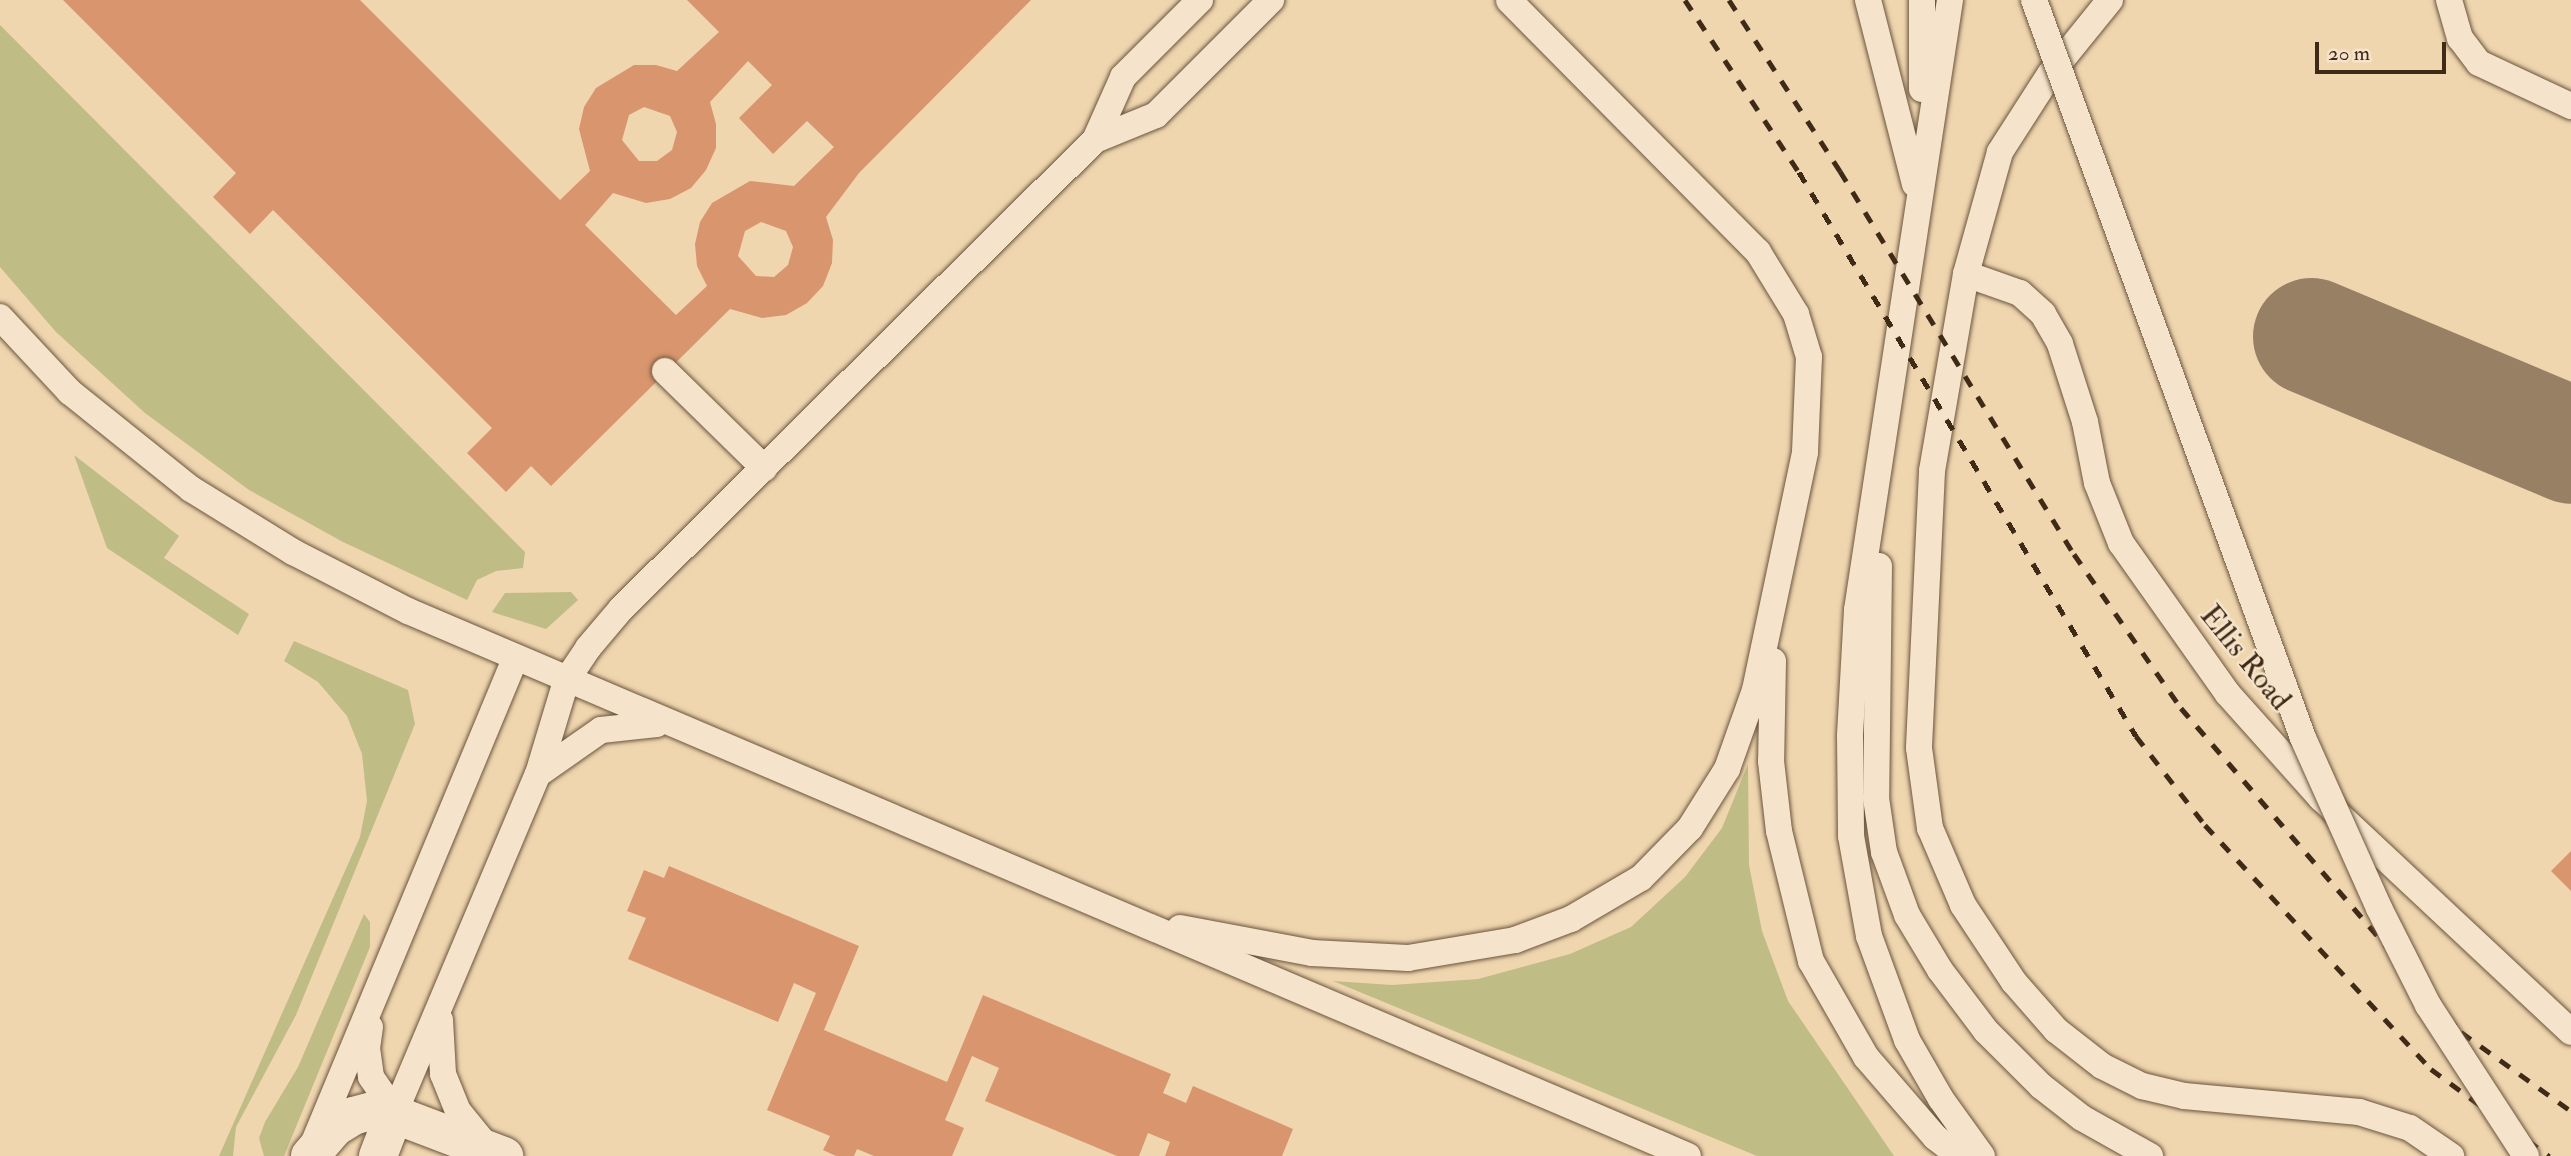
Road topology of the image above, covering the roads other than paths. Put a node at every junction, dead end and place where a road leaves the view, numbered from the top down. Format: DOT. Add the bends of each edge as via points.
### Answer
graph roads {
  1 [pos="1200,0"];
  2 [pos="1271,0"];
  3 [pos="1509,0"];
  4 [pos="1868,0"];
  5 [pos="1922,0"];
  6 [pos="1950,0"];
  7 [pos="2034,0"];
  8 [pos="2110,0"];
  9 [pos="2449,0"];
  10 [pos="2571,106"];
  11 [pos="1095,140"];
  12 [pos="1919,199"];
  13 [pos="1966,274"];
  14 [pos="0,317"];
  15 [pos="665,371"];
  16 [pos="1883,436"];
  17 [pos="764,468"];
  18 [pos="1786,558"];
  19 [pos="515,659"];
  20 [pos="566,681"];
  21 [pos="670,724"];
  22 [pos="538,774"];
  23 [pos="1110,912"];
  24 [pos="379,988"];
  25 [pos="441,1000"];
  26 [pos="2571,1032"];
  27 [pos="395,1112"];
  28 [pos="497,1153"];
  29 [pos="309,1156"];
  30 [pos="378,1156"];
  31 [pos="1688,1156"];
  32 [pos="1959,1156"];
  33 [pos="1982,1156"];
  34 [pos="2150,1156"];
  35 [pos="2451,1156"];
  36 [pos="2526,1156"];
  1 -- 11 [label="lane" via="1123,77"];
  2 -- 11 [label="lane" via="1156,115"];
  3 -- 18 [label="lane" via="1758,252 1796,314 1808,357 1805,452"];
  4 -- 12 [label="lane"];
  5 -- 12 [label="lane"];
  6 -- 12 [label="lane"];
  7 -- 36 [label="lane, bridge" via="2303,738 2378,908 2428,1005"];
  8 -- 13 [label="lane" via="2050,75 2000,152"];
  9 -- 10 [label="lane" via="2460,38 2479,63"];
  11 -- 17 [label="lane"];
  12 -- 16 [label="lane"];
  13 -- 26 [label="lane, Ellis Road" via="2020,293 2043,314 2060,344 2085,422 2097,483 2121,543 2228,694 2330,807"];
  13 -- 35 [label="lane" via="1932,471 1919,748 1930,828 1963,905 2014,982 2056,1030 2102,1066 2142,1086 2183,1096 2359,1112 2410,1128"];
  14 -- 19 [label="lane" via="70,393 191,489 313,563"];
  15 -- 17 [label="lane"];
  16 -- 33 [label="lane" via="1857,610 1850,736 1852,836 1869,936 1907,1040"];
  16 -- 34 [label="lane" via="1875,798 1889,865 1907,915 1940,970 1986,1031 2041,1086 2082,1118"];
  17 -- 20 [label="lane" via="621,610"];
  18 -- 23 [label="lane" via="1755,690 1727,769 1690,828 1641,878 1571,919 1515,940 1408,958 1312,953"];
  18 -- 32 [label="lane" via="1773,665 1771,761 1793,903 1811,961 1866,1057 1935,1137"];
  19 -- 20 [label="lane"];
  19 -- 24 [label="lane"];
  20 -- 21 [label="lane"];
  20 -- 22 [label="lane"];
  21 -- 22 [label="lane" via="622,724 601,730"];
  21 -- 23 [label="lane"];
  22 -- 25 [label="lane"];
  23 -- 31 [label="lane"];
  24 -- 27 [label="lane" via="367,1063"];
  24 -- 29 [label="lane"];
  25 -- 27 [label="lane"];
  25 -- 28 [label="lane" via="443,1074 458,1111"];
  27 -- 28 [label="street"];
  27 -- 29 [label="street" via="370,1109 353,1116 334,1128"];
  27 -- 30 [label="street"];
}
